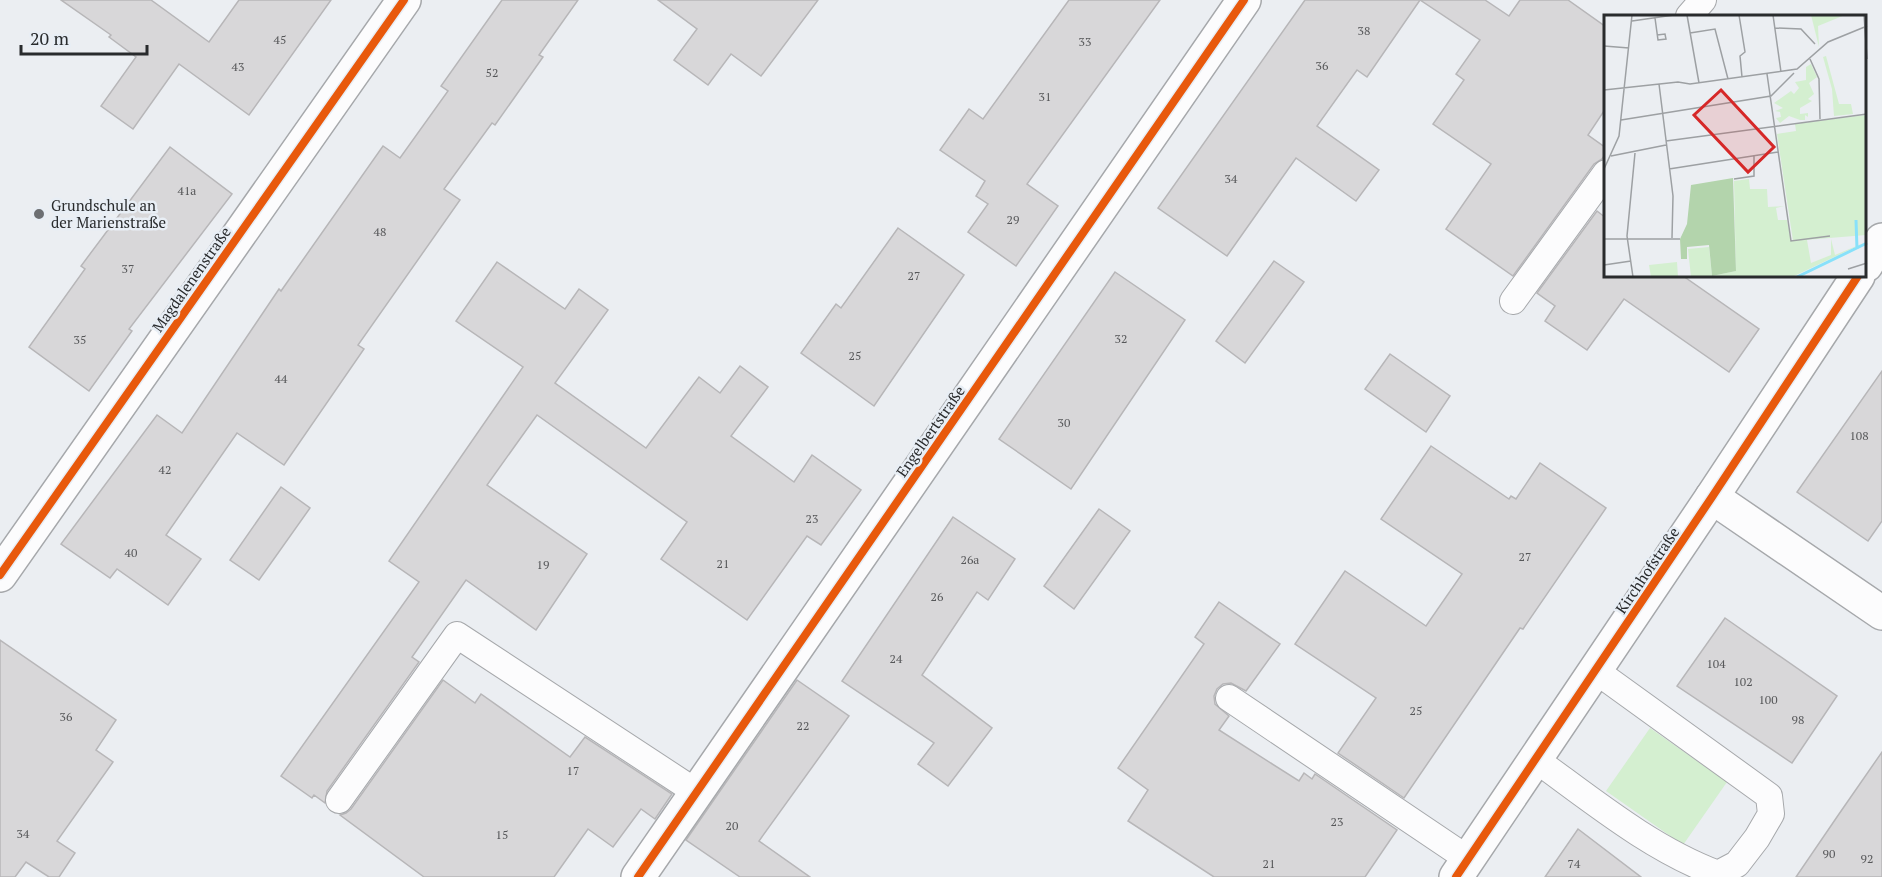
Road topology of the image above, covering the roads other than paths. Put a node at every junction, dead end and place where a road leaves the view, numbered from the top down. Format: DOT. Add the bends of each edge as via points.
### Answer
graph roads {
  1 [pos="404,0"];
  2 [pos="1244,0"];
  3 [pos="1604,176"];
  4 [pos="1882,240"];
  5 [pos="1867,263"];
  6 [pos="1857,278"];
  7 [pos="1513,301"];
  8 [pos="1712,497"];
  9 [pos="0,574"];
  10 [pos="1882,613"];
  11 [pos="1596,671"];
  12 [pos="1228,698"];
  13 [pos="1535,759"];
  14 [pos="696,792"];
  15 [pos="339,800"];
  16 [pos="1462,868"];
  17 [pos="638,877"];
  1 -- 9 [label="street, Magdalenenstraße"];
  2 -- 14 [label="street, Engelbertstraße"];
  3 -- 7 [label="lane"];
  4 -- 5 [label="street"];
  6 -- 8 [label="street, Kirchhofstraße"];
  8 -- 10 [label="street"];
  8 -- 11 [label="street, Kirchhofstraße"];
  11 -- 13 [label="street, Kirchhofstraße"];
  11 -- 13 [label="lane" via="1769,796 1771,814 1757,838 1737,864 1718,874 1692,865 1627,826"];
  12 -- 16 [label="lane"];
  13 -- 16 [label="street, Kirchhofstraße"];
  14 -- 15 [label="lane" via="458,635"];
  14 -- 17 [label="street, Engelbertstraße"];
}
